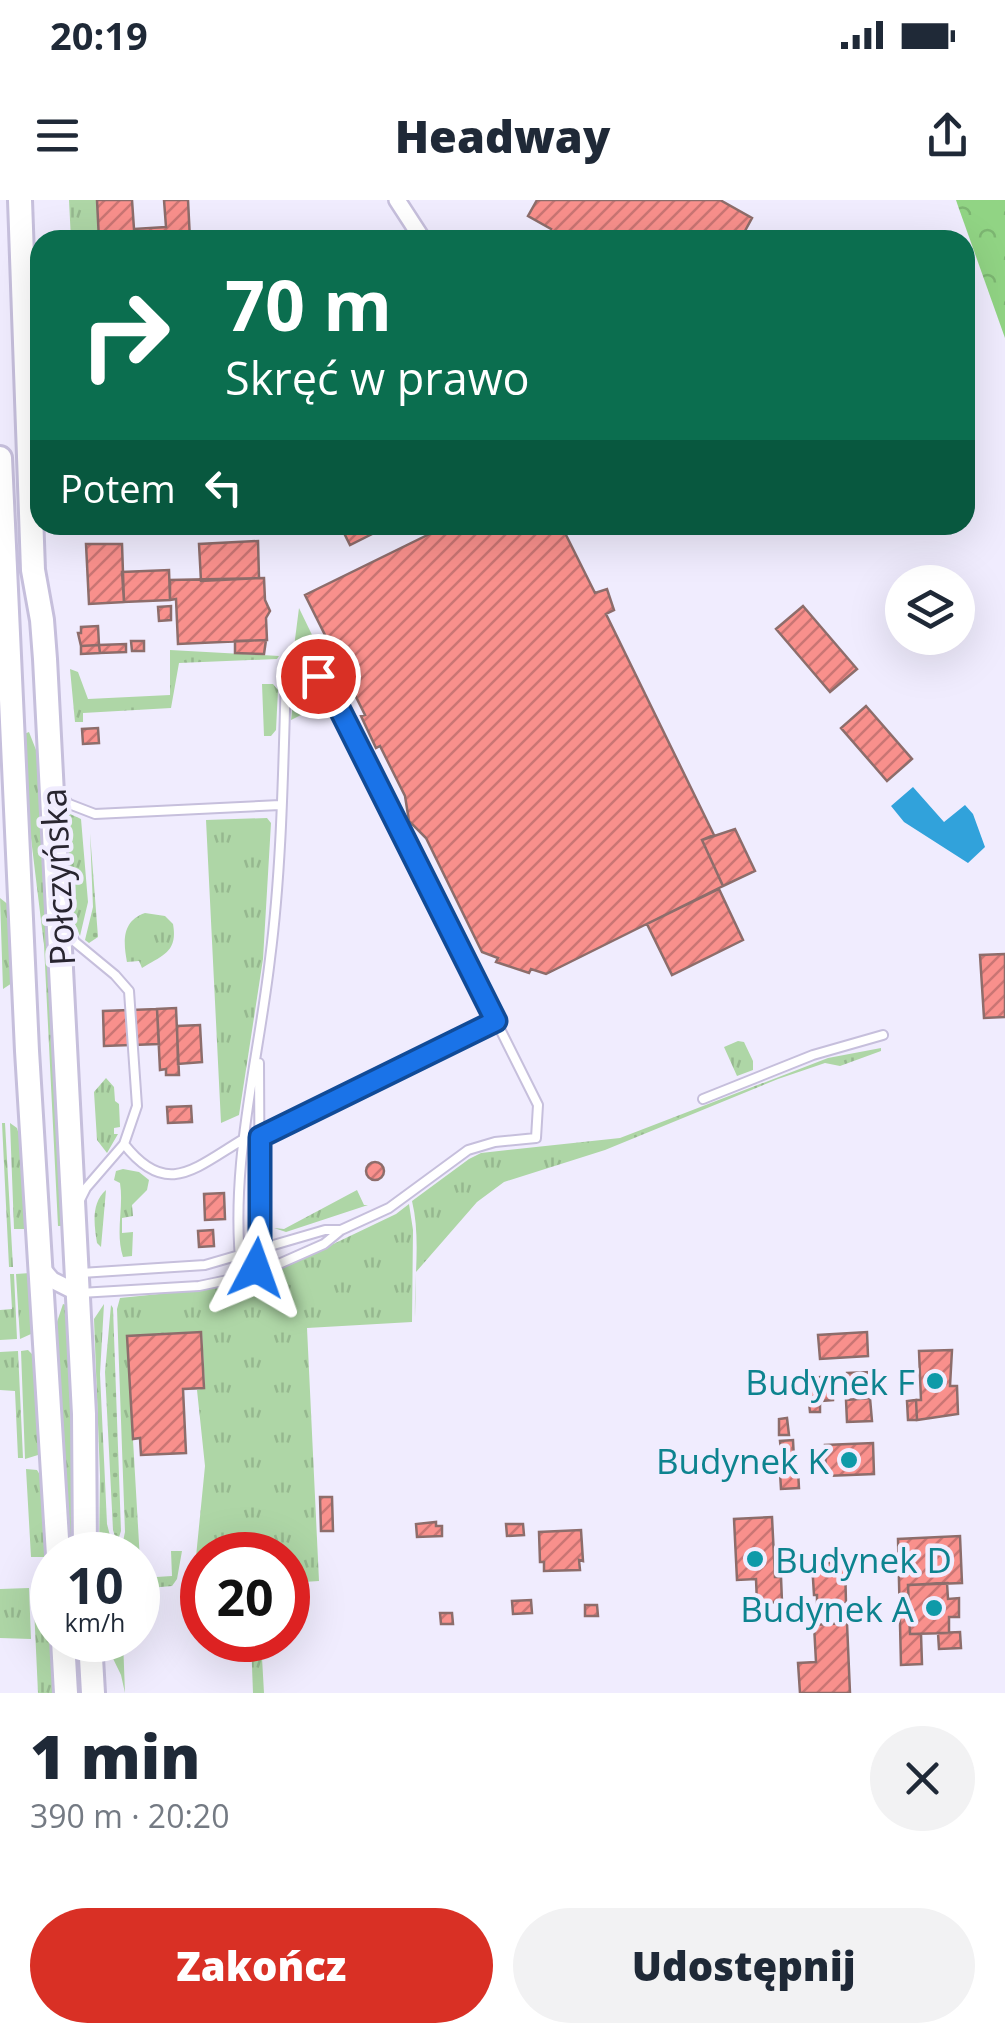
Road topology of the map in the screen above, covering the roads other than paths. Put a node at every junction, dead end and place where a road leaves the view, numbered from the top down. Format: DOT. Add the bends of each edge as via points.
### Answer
graph roads {
  1 [pos="20,200"];
  2 [pos="397,200"];
  3 [pos="416,230"];
  4 [pos="30,449"];
  5 [pos="0,458"];
  6 [pos="32,535"];
  7 [pos="3,570"];
  8 [pos="3,598"];
  9 [pos="51,784"];
  10 [pos="280,806"];
  11 [pos="58,912"];
  12 [pos="496,1021"];
  13 [pos="883,1035"];
  14 [pos="259,1042"];
  15 [pos="704,1099"];
  16 [pos="260,1137"];
  17 [pos="242,1140"];
  18 [pos="124,1144"];
  19 [pos="74,1214"];
  20 [pos="341,1230"];
  21 [pos="260,1251"];
  22 [pos="238,1254"];
  23 [pos="40,1266"];
  24 [pos="256,1268"];
  25 [pos="242,1278"];
  26 [pos="71,1283"];
  27 [pos="42,1302"];
  28 [pos="57,1532"];
  29 [pos="86,1532"];
  30 [pos="64,1662"];
  31 [pos="91,1662"];
  32 [pos="66,1693"];
  33 [pos="92,1693"];
  1 -- 4 [label="main road, Połczyńska"];
  2 -- 3 [label="street"];
  5 -- 7 [label="main road, Połczyńska"];
  6 -- 9 [label="main road, Połczyńska"];
  7 -- 8 [label="main road, Połczyńska"];
  8 -- 23 [label="main road, Połczyńska"];
  9 -- 10 [label="lane" via="69,804 95,814"];
  9 -- 11 [label="main road, Połczyńska"];
  10 -- 12 [label="lane" via="286,676 308,672 326,682"];
  10 -- 14 [label="lane"];
  11 -- 18 [label="lane" via="74,942 129,991 137,1106"];
  11 -- 19 [label="main road, Połczyńska"];
  12 -- 16 [label="lane"];
  12 -- 20 [label="lane" via="538,1105 536,1138 468,1150 389,1208"];
  13 -- 15 [label="lane"];
  14 -- 16 [label="lane"];
  14 -- 17 [label="lane"];
  16 -- 21 [label="lane"];
  17 -- 18 [label="lane" via="194,1168 164,1175 140,1164"];
  17 -- 22 [label="lane"];
  18 -- 19 [label="lane" via="86,1188"];
  19 -- 26 [label="main road, Połczyńska"];
  20 -- 21 [label="lane"];
  20 -- 24 [label="lane" via="272,1268"];
  21 -- 22 [label="lane"];
  21 -- 24 [label="lane"];
  22 -- 25 [label="lane"];
  22 -- 26 [label="lane"];
  23 -- 26 [label="street"];
  23 -- 27 [label="main road, Połczyńska"];
  24 -- 25 [label="lane"];
  25 -- 26 [label="lane" via="199,1286"];
  26 -- 27 [label="street"];
  26 -- 29 [label="main road, Połczyńska" via="84,1414"];
  27 -- 28 [label="main road, Połczyńska"];
  30 -- 32 [label="main road"];
  31 -- 33 [label="main road"];
}
